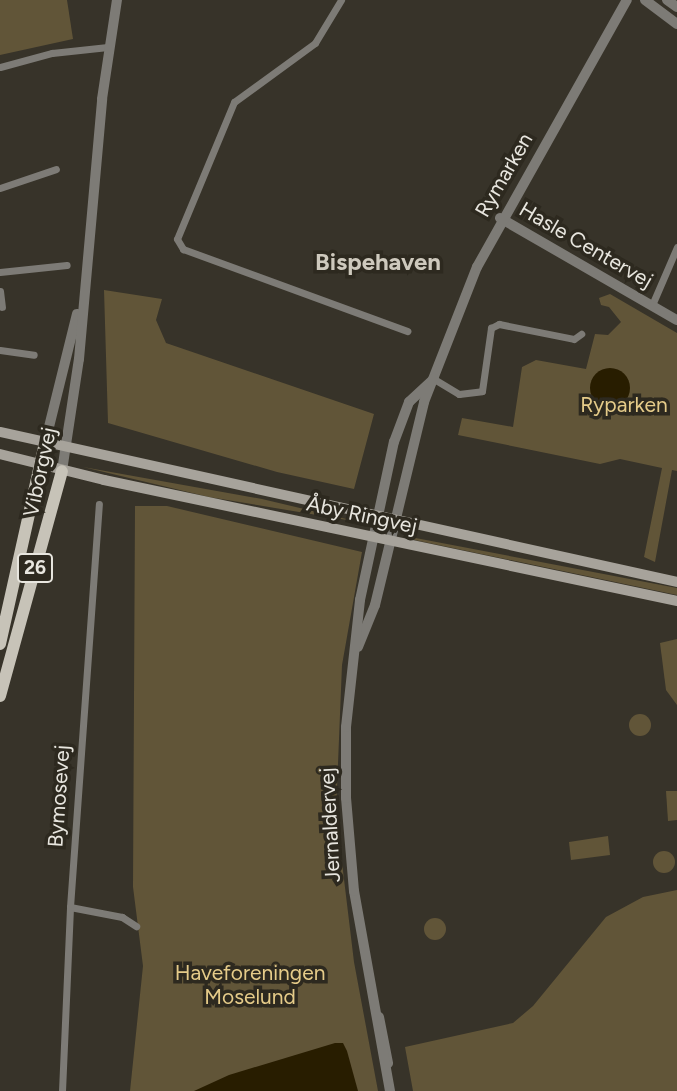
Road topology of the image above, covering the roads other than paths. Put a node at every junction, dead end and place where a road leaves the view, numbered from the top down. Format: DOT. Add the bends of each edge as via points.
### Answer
graph roads {
  1 [pos="117,0"];
  2 [pos="341,0"];
  3 [pos="627,0"];
  4 [pos="645,0"];
  5 [pos="667,0"];
  6 [pos="677,8"];
  7 [pos="677,24"];
  8 [pos="108,47"];
  9 [pos="0,67"];
  10 [pos="56,169"];
  11 [pos="0,188"];
  12 [pos="500,218"];
  13 [pos="677,247"];
  14 [pos="67,265"];
  15 [pos="0,272"];
  16 [pos="0,291"];
  17 [pos="82,292"];
  18 [pos="652,305"];
  19 [pos="2,307"];
  20 [pos="677,320"];
  21 [pos="407,331"];
  22 [pos="581,334"];
  23 [pos="0,350"];
  24 [pos="34,355"];
  25 [pos="434,379"];
  26 [pos="0,432"];
  27 [pos="45,443"];
  28 [pos="66,448"];
  29 [pos="0,454"];
  30 [pos="39,466"];
  31 [pos="62,471"];
  32 [pos="99,504"];
  33 [pos="376,518"];
  34 [pos="393,522"];
  35 [pos="372,536"];
  36 [pos="389,540"];
  37 [pos="677,582"];
  38 [pos="677,601"];
  39 [pos="0,644"];
  40 [pos="357,651"];
  41 [pos="0,696"];
  42 [pos="70,907"];
  43 [pos="136,926"];
  44 [pos="62,1091"];
  45 [pos="390,1091"];
  1 -- 8 [label="street, Viborgvej"];
  2 -- 21 [label="street" via="315,43 234,102 177,239 183,249"];
  3 -- 12 [label="street, Rymarken"];
  4 -- 7 [label="street"];
  5 -- 6 [label="street"];
  8 -- 9 [label="street" via="52,52"];
  8 -- 17 [label="street, Viborgvej"];
  10 -- 11 [label="street"];
  12 -- 18 [label="street, Hasle Centervej"];
  12 -- 25 [label="street, Rymarken"];
  13 -- 18 [label="street, Hasle Centervej"];
  14 -- 15 [label="street"];
  16 -- 19 [label="street"];
  17 -- 27 [label="street, Viborgvej"];
  17 -- 28 [label="street, Viborgvej" via="79,359"];
  18 -- 20 [label="street, Hasle Centervej"];
  22 -- 25 [label="street" via="574,339 499,324 491,328 482,391 459,394"];
  23 -- 24 [label="street"];
  25 -- 33 [label="street, Rymarken" via="410,402 394,442"];
  25 -- 34 [label="street, Rymarken"];
  26 -- 27 [label="main road, Åby Ringvej"];
  27 -- 28 [label="main road, Åby Ringvej"];
  27 -- 30 [label="main road, Viborgvej / 26"];
  28 -- 31 [label="street, Viborgvej"];
  28 -- 33 [label="main road, Åby Ringvej"];
  29 -- 30 [label="main road, Åby Ringvej"];
  30 -- 31 [label="main road, Åby Ringvej"];
  30 -- 39 [label="main road, Viborgvej / 26"];
  31 -- 35 [label="main road, Åby Ringvej"];
  31 -- 41 [label="main road, Viborgvej / 26"];
  32 -- 42 [label="street, Bymosevej"];
  33 -- 34 [label="main road, Åby Ringvej"];
  33 -- 35 [label="street, Jernaldervej"];
  34 -- 36 [label="street, Jernaldervej"];
  34 -- 37 [label="main road, Åby Ringvej"];
  35 -- 36 [label="main road, Åby Ringvej"];
  35 -- 40 [label="street, Jernaldervej" via="356,627"];
  36 -- 38 [label="main road, Åby Ringvej"];
  36 -- 40 [label="street, Jernaldervej" via="375,605"];
  40 -- 45 [label="street, Jernaldervej" via="348,698 346,798 357,919 387,1047"];
  42 -- 43 [label="street" via="122,917"];
  42 -- 44 [label="street, Bymosevej"];
}
